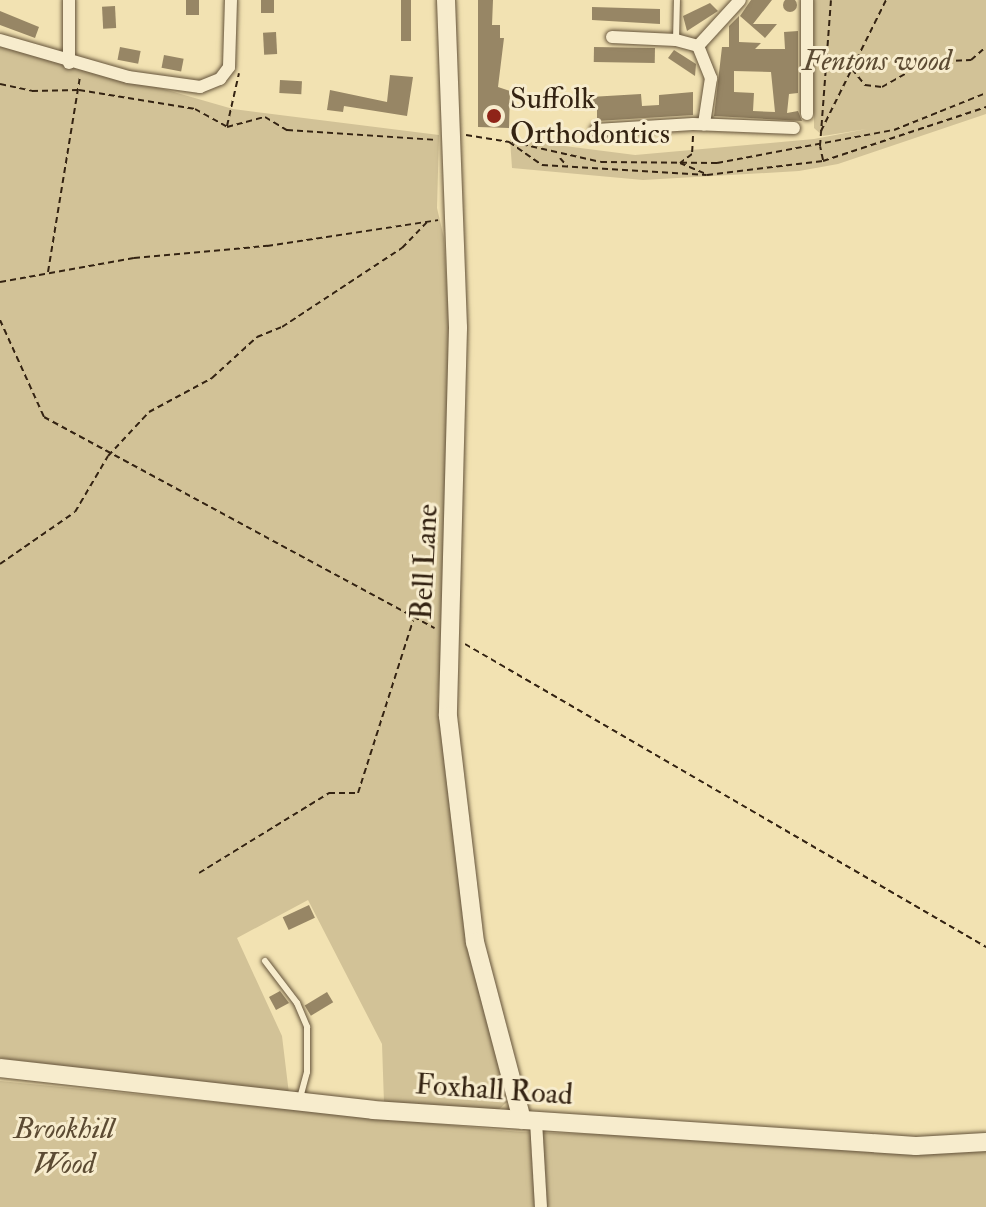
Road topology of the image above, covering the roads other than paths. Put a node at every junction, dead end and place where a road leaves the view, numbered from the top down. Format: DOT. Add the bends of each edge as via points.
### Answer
graph roads {
  1 [pos="69,0"];
  2 [pos="231,0"];
  3 [pos="446,0"];
  4 [pos="677,0"];
  5 [pos="740,0"];
  6 [pos="807,0"];
  7 [pos="612,37"];
  8 [pos="0,40"];
  9 [pos="676,40"];
  10 [pos="698,46"];
  11 [pos="69,63"];
  12 [pos="807,114"];
  13 [pos="699,124"];
  14 [pos="794,128"];
  15 [pos="596,130"];
  16 [pos="265,961"];
  17 [pos="0,1068"];
  18 [pos="299,1102"];
  19 [pos="529,1120"];
  20 [pos="986,1142"];
  21 [pos="541,1207"];
  1 -- 11 [label="street"];
  2 -- 11 [label="street" via="227,70 216,81 194,88"];
  3 -- 19 [label="street, Bell Lane" via="458,328 448,716 475,942"];
  4 -- 9 [label="lane"];
  5 -- 10 [label="street"];
  6 -- 12 [label="street"];
  7 -- 9 [label="street"];
  8 -- 11 [label="street"];
  9 -- 10 [label="street"];
  10 -- 13 [label="street" via="711,78"];
  13 -- 14 [label="street"];
  13 -- 15 [label="street"];
  16 -- 18 [label="lane" via="297,1003 307,1027 307,1072"];
  17 -- 18 [label="street, Foxhall Road"];
  18 -- 19 [label="street, Foxhall Road"];
  19 -- 20 [label="street, Foxhall Road" via="916,1146"];
  19 -- 21 [label="street"];
}
